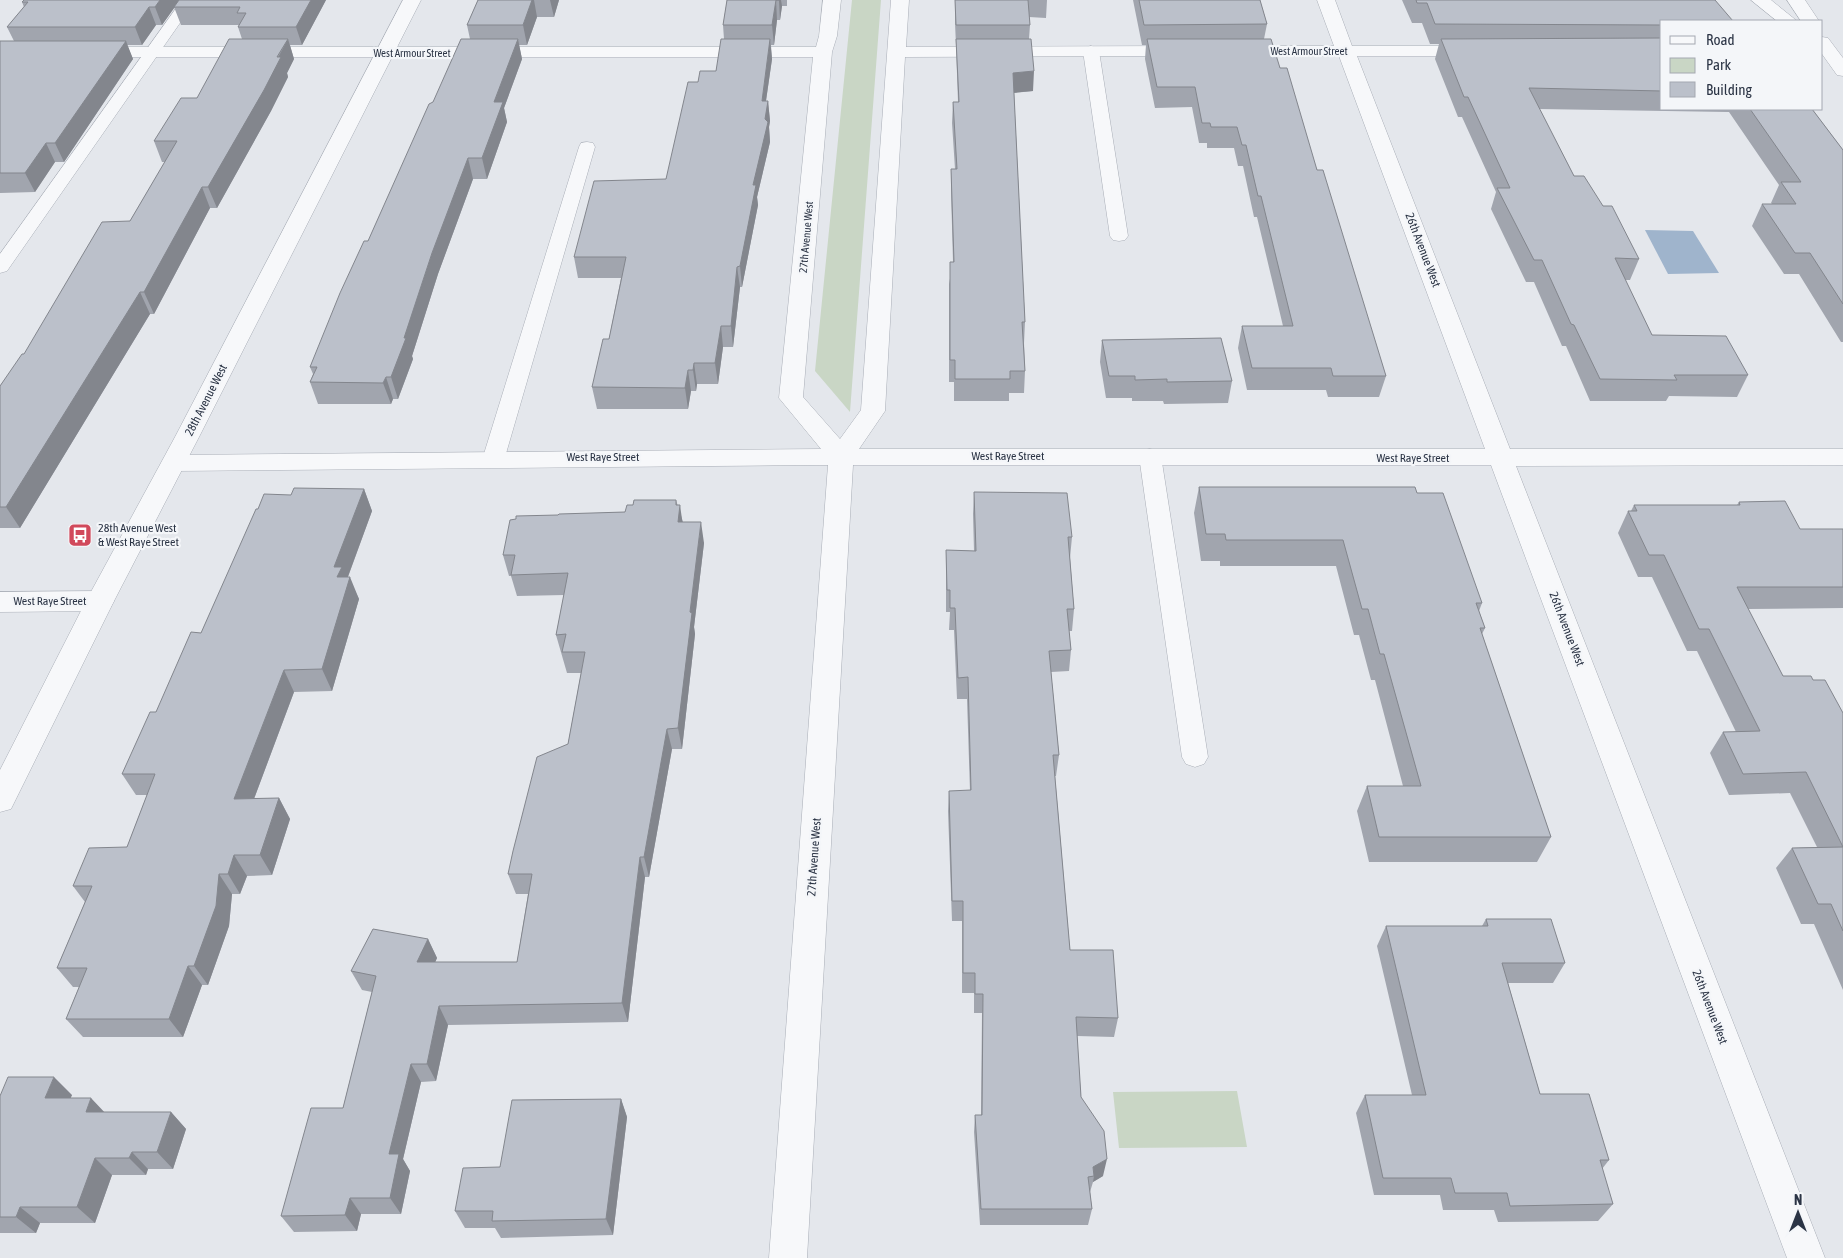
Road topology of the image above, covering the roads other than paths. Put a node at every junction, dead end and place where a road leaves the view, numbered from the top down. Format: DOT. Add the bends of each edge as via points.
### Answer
graph roads {
  1 [pos="189,0"];
  2 [pos="412,0"];
  3 [pos="832,0"];
  4 [pos="900,0"];
  5 [pos="1326,0"];
  6 [pos="1760,0"];
  7 [pos="1796,0"];
  8 [pos="1787,20"];
  9 [pos="1809,20"];
  10 [pos="1827,49"];
  11 [pos="1091,51"];
  12 [pos="1199,51"];
  13 [pos="1219,51"];
  14 [pos="1346,51"];
  15 [pos="1494,51"];
  16 [pos="76,52"];
  17 [pos="151,52"];
  18 [pos="823,52"];
  19 [pos="897,52"];
  20 [pos="386,53"];
  21 [pos="1843,71"];
  22 [pos="587,148"];
  23 [pos="1119,236"];
  24 [pos="0,267"];
  25 [pos="841,456"];
  26 [pos="1150,456"];
  27 [pos="494,457"];
  28 [pos="1843,457"];
  29 [pos="1502,458"];
  30 [pos="174,463"];
  31 [pos="0,602"];
  32 [pos="100,602"];
  33 [pos="1195,757"];
  34 [pos="0,800"];
  35 [pos="788,1258"];
  36 [pos="1806,1258"];
  1 -- 17 [label="lane"];
  2 -- 20 [label="street, 28th Avenue West"];
  3 -- 18 [label="street, 27th Avenue West"];
  4 -- 19 [label="street"];
  5 -- 14 [label="street, 26th Avenue West"];
  6 -- 8 [label="street"];
  7 -- 9 [label="street"];
  10 -- 21 [label="street"];
  11 -- 12 [label="street"];
  11 -- 19 [label="street"];
  11 -- 23 [label="lane"];
  13 -- 14 [label="street, West Armour Street"];
  14 -- 15 [label="street, West Armour Street"];
  14 -- 29 [label="street, 26th Avenue West"];
  16 -- 17 [label="street, West Armour Street"];
  17 -- 20 [label="street, West Armour Street"];
  17 -- 24 [label="lane"];
  18 -- 20 [label="street, West Armour Street"];
  18 -- 25 [label="street, 27th Avenue West" via="791,398"];
  19 -- 25 [label="street" via="873,411"];
  20 -- 30 [label="street, 28th Avenue West"];
  22 -- 27 [label="lane"];
  25 -- 26 [label="street, West Raye Street"];
  25 -- 27 [label="street, West Raye Street"];
  25 -- 35 [label="street, 27th Avenue West"];
  26 -- 29 [label="street, West Raye Street"];
  26 -- 33 [label="lane"];
  27 -- 30 [label="street, West Raye Street"];
  28 -- 29 [label="street, West Raye Street"];
  29 -- 36 [label="street, 26th Avenue West"];
  30 -- 32 [label="street, 28th Avenue West"];
  31 -- 32 [label="street, West Raye Street"];
  32 -- 34 [label="street, 28th Avenue West"];
}
